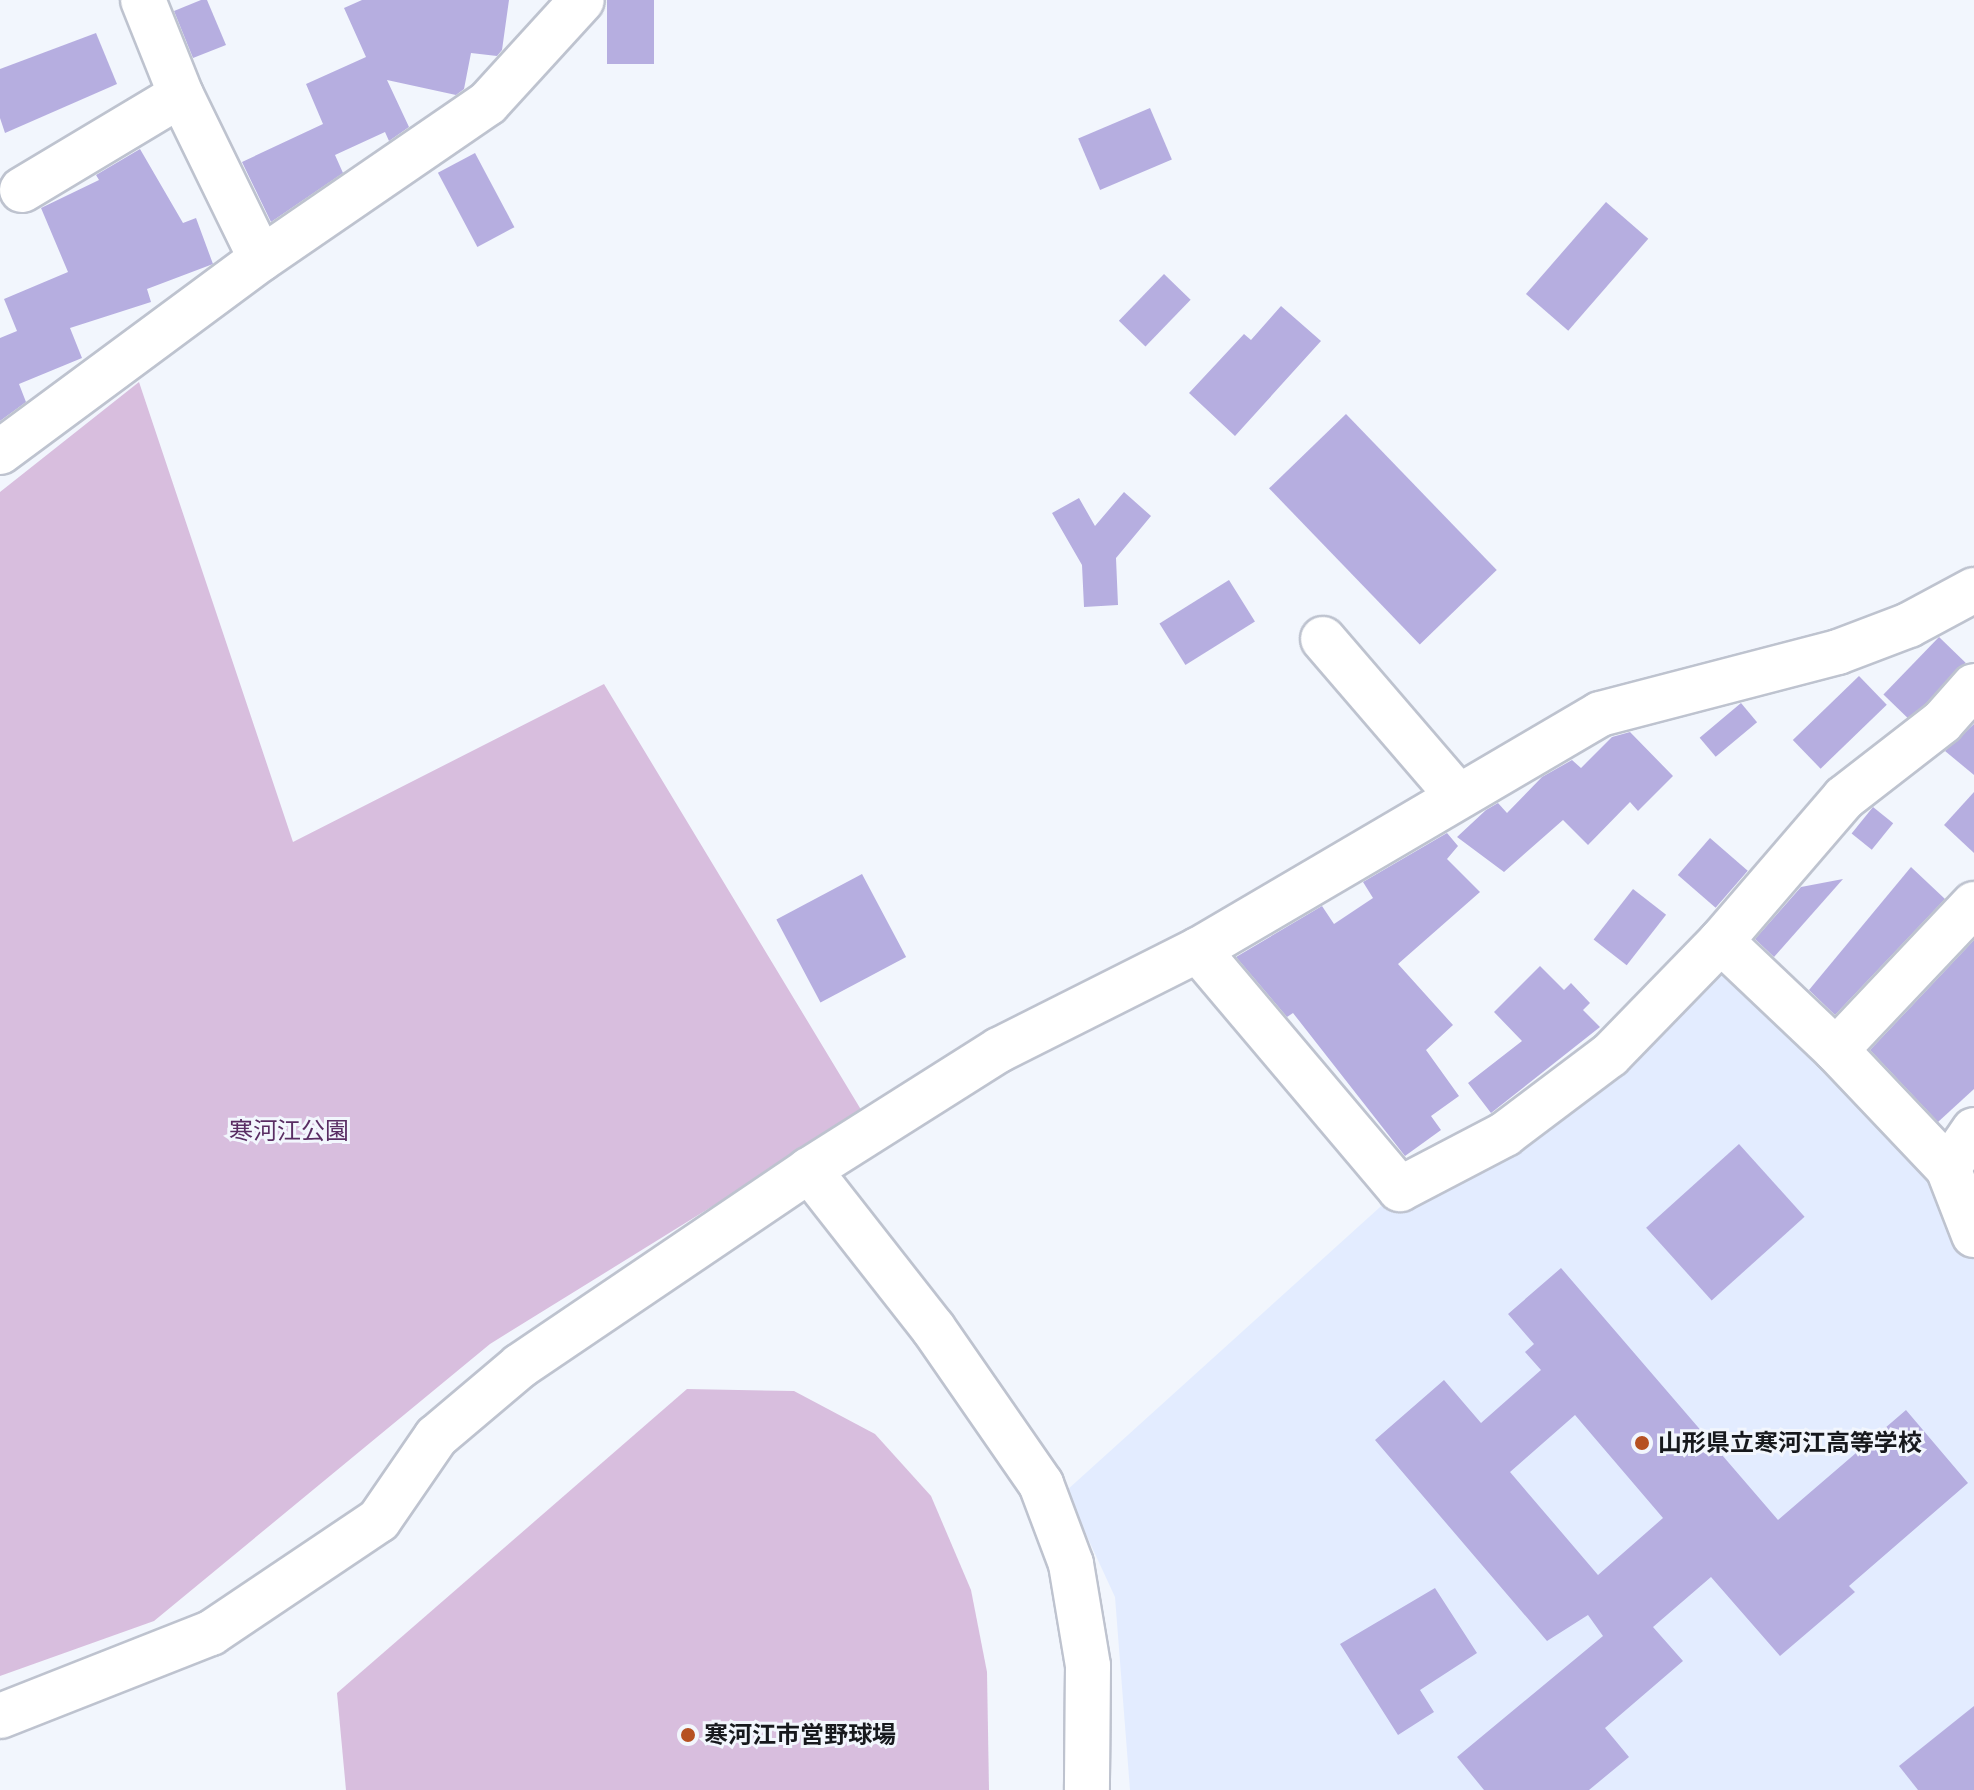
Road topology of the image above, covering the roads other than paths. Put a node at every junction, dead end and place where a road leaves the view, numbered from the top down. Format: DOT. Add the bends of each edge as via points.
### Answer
graph roads {
  1 [pos="143,0"];
  2 [pos="582,0"];
  3 [pos="181,95"];
  4 [pos="22,190"];
  5 [pos="261,259"];
  6 [pos="0,452"];
  7 [pos="1974,590"];
  8 [pos="1323,639"];
  9 [pos="1974,686"];
  10 [pos="1457,795"];
  11 [pos="1974,904"];
  12 [pos="1721,941"];
  13 [pos="1198,950"];
  14 [pos="1836,1050"];
  15 [pos="1974,1130"];
  16 [pos="1948,1168"];
  17 [pos="809,1170"];
  18 [pos="1974,1235"];
  19 [pos="0,1716"];
  20 [pos="1087,1790"];
  1 -- 3 [label="street"];
  2 -- 5 [label="street" via="488,103"];
  3 -- 4 [label="street"];
  3 -- 5 [label="street"];
  5 -- 6 [label="street"];
  7 -- 10 [label="street" via="1909,625 1838,652 1600,714"];
  8 -- 10 [label="street"];
  9 -- 12 [label="street" via="1942,722 1844,798"];
  10 -- 13 [label="street"];
  11 -- 14 [label="street"];
  12 -- 13 [label="street" via="1610,1055 1505,1134 1400,1189"];
  12 -- 14 [label="street"];
  13 -- 17 [label="street" via="999,1050"];
  14 -- 16 [label="street"];
  15 -- 16 [label="street"];
  16 -- 18 [label="street"];
  17 -- 19 [label="street" via="520,1366 436,1437 379,1520 211,1633"];
  17 -- 20 [label="street" via="933,1328 1041,1484 1071,1564 1088,1666"];
}
